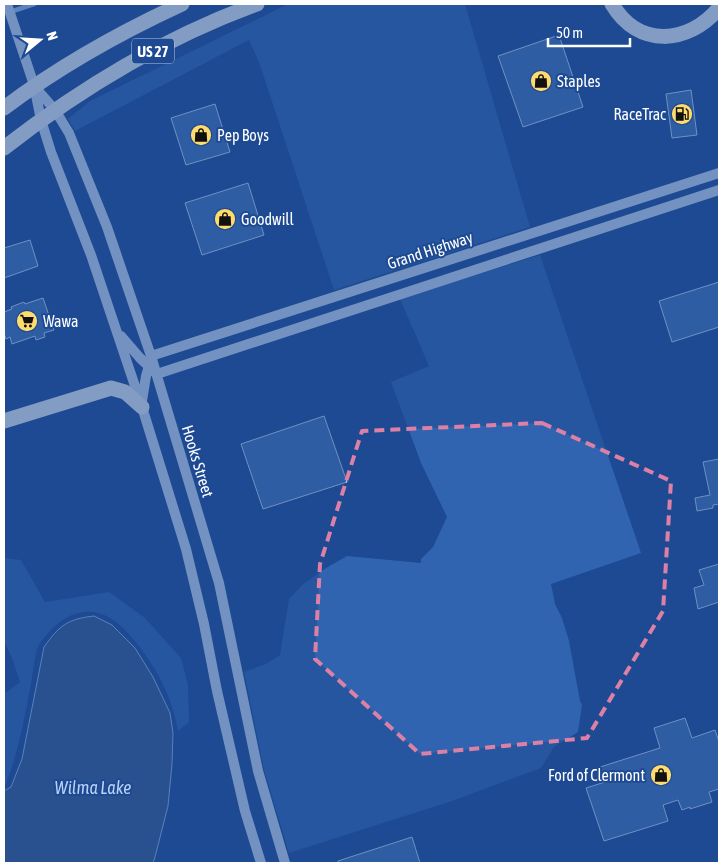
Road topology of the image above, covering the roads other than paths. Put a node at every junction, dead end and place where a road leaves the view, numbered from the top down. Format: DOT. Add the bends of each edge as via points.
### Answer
graph roads {
  1 [pos="34,4"];
  2 [pos="257,4"];
  3 [pos="612,4"];
  4 [pos="178,5"];
  5 [pos="9,8"];
  6 [pos="719,8"];
  7 [pos="34,86"];
  8 [pos="4,108"];
  9 [pos="55,110"];
  10 [pos="41,120"];
  11 [pos="4,148"];
  12 [pos="719,173"];
  13 [pos="719,190"];
  14 [pos="113,320"];
  15 [pos="151,356"];
  16 [pos="153,370"];
  17 [pos="142,407"];
  18 [pos="4,421"];
  19 [pos="261,863"];
  20 [pos="285,863"];
  1 -- 5 [label="street"];
  2 -- 9 [label="highway, US 27" via="148,54"];
  3 -- 6 [label="highway" via="619,17 634,29 667,37 692,29 711,18"];
  4 -- 7 [label="highway, US 27" via="105,42"];
  5 -- 7 [label="street, Hooks Street"];
  7 -- 8 [label="highway, US 27"];
  7 -- 9 [label="street, Hooks Street"];
  7 -- 10 [label="street, Hooks Street"];
  9 -- 10 [label="highway, US 27"];
  9 -- 15 [label="street, Hooks Street" via="69,133 107,227"];
  10 -- 11 [label="highway, US 27"];
  10 -- 14 [label="street, Hooks Street"];
  12 -- 15 [label="street, Grand Highway"];
  13 -- 16 [label="street, Grand Highway"];
  14 -- 16 [label="street" via="124,340"];
  14 -- 17 [label="street, Hooks Street"];
  15 -- 16 [label="street, Hooks Street"];
  16 -- 17 [label="street" via="142,398"];
  16 -- 20 [label="street, Hooks Street" via="220,583 258,771"];
  17 -- 18 [label="highway" via="126,392 111,388"];
  17 -- 19 [label="street, Hooks Street" via="189,561 242,802"];
}
